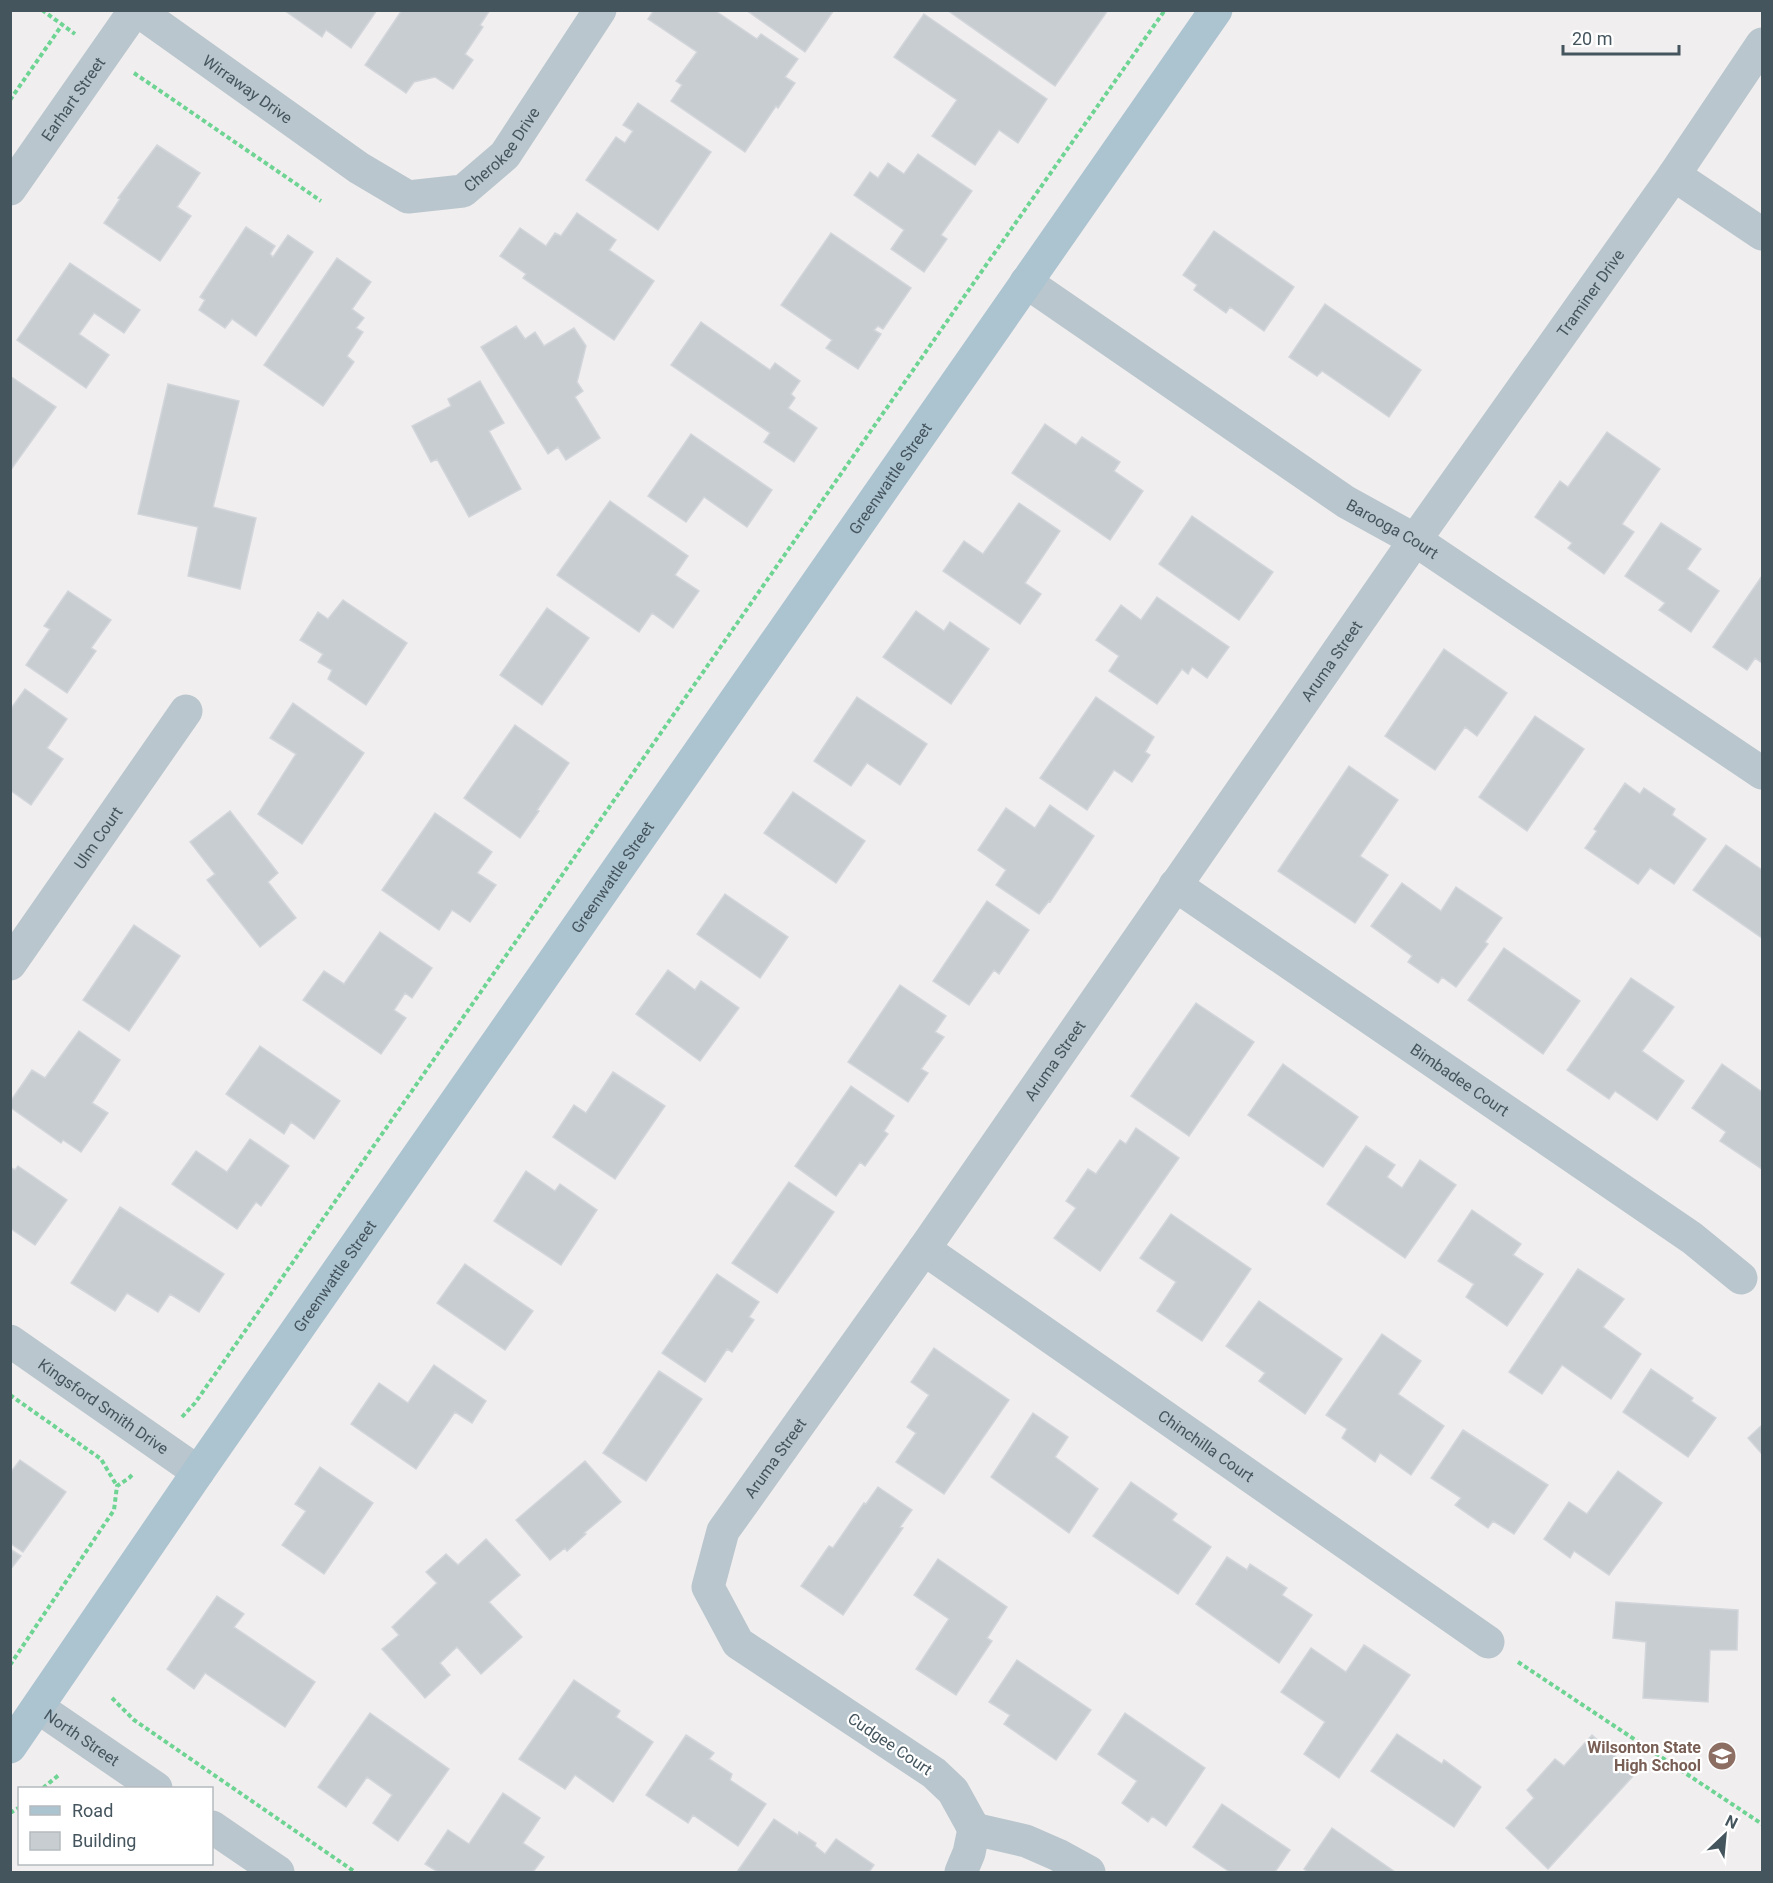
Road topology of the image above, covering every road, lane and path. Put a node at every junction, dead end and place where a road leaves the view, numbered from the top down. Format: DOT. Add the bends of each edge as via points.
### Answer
graph roads {
  1 [pos="42,10"];
  2 [pos="136,10"];
  3 [pos="600,10"];
  4 [pos="1165,10"];
  5 [pos="1216,10"];
  6 [pos="63,25"];
  7 [pos="1762,44"];
  8 [pos="105,54"];
  9 [pos="10,100"];
  10 [pos="359,168"];
  11 [pos="1674,175"];
  12 [pos="10,189"];
  13 [pos="321,201"];
  14 [pos="1762,234"];
  15 [pos="1026,282"];
  16 [pos="1414,540"];
  17 [pos="186,711"];
  18 [pos="1762,772"];
  19 [pos="1175,885"];
  20 [pos="10,964"];
  21 [pos="924,1249"];
  22 [pos="1742,1278"];
  23 [pos="10,1341"];
  24 [pos="10,1395"];
  25 [pos="159,1445"];
  26 [pos="198,1472"];
  27 [pos="117,1486"];
  28 [pos="708,1587"];
  29 [pos="1488,1642"];
  30 [pos="10,1665"];
  31 [pos="112,1698"];
  32 [pos="39,1708"];
  33 [pos="10,1747"];
  34 [pos="60,1774"];
  35 [pos="44,1787"];
  36 [pos="155,1787"];
  37 [pos="1762,1824"];
  38 [pos="213,1828"];
  39 [pos="974,1829"];
  40 [pos="278,1872"];
  41 [pos="355,1872"];
  42 [pos="960,1872"];
  43 [pos="1089,1872"];
  1 -- 6 [label="path"];
  2 -- 8 [label="street, Earhart Street"];
  2 -- 10 [label="street, Wirraway Drive"];
  3 -- 10 [label="street, Cherokee Drive" via="505,155 463,190 408,197"];
  4 -- 25 [label="path" via="202,1393"];
  5 -- 15 [label="main road, Greenwattle Street"];
  6 -- 8 [label="path"];
  6 -- 9 [label="path"];
  7 -- 11 [label="street, Traminer Drive"];
  8 -- 12 [label="street, Earhart Street"];
  8 -- 13 [label="path"];
  11 -- 14 [label="street"];
  11 -- 16 [label="street, Traminer Drive"];
  15 -- 16 [label="street, Barooga Court" via="1346,502"];
  15 -- 26 [label="main road, Greenwattle Street"];
  16 -- 18 [label="street, Barooga Court"];
  16 -- 19 [label="street, Aruma Street"];
  17 -- 20 [label="street, Ulm Court"];
  19 -- 21 [label="street, Aruma Street"];
  19 -- 22 [label="street, Bimbadee Court" via="1692,1238"];
  21 -- 28 [label="street, Aruma Street" via="723,1531"];
  21 -- 29 [label="street, Chinchilla Court"];
  23 -- 25 [label="street, Kingsford Smith Drive"];
  24 -- 27 [label="path" via="101,1459"];
  25 -- 26 [label="street, Kingsford Smith Drive"];
  25 -- 27 [label="path"];
  26 -- 32 [label="main road, Greenwattle Street"];
  27 -- 30 [label="path" via="114,1510"];
  28 -- 39 [label="street, Cudgee Court" via="738,1643 934,1773 953,1791"];
  29 -- 37 [label="path"];
  31 -- 41 [label="path" via="134,1720"];
  32 -- 33 [label="main road, Greenwattle Street"];
  32 -- 36 [label="street, North Street"];
  34 -- 35 [label="path"];
  38 -- 40 [label="street"];
  39 -- 42 [label="street"];
  39 -- 43 [label="street" via="1026,1841"];
}
